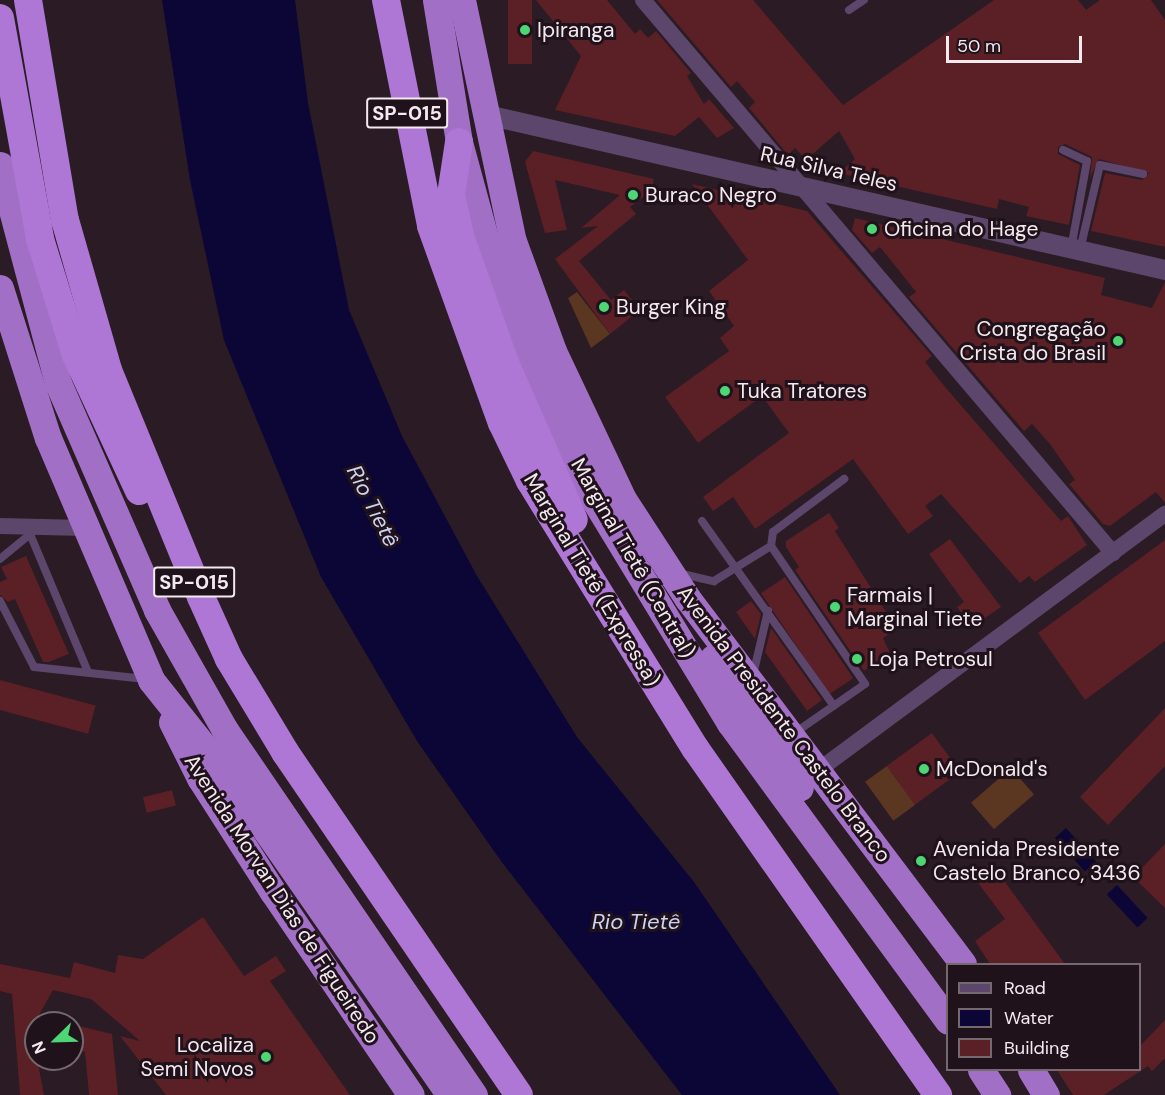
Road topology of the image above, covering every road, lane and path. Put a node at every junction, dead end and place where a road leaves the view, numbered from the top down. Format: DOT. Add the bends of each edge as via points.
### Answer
graph roads {
  1 [pos="28,0"];
  2 [pos="386,0"];
  3 [pos="436,0"];
  4 [pos="462,0"];
  5 [pos="643,0"];
  6 [pos="864,0"];
  7 [pos="849,9"];
  8 [pos="0,18"];
  9 [pos="483,114"];
  10 [pos="459,142"];
  11 [pos="1063,150"];
  12 [pos="0,165"];
  13 [pos="1143,174"];
  14 [pos="805,189"];
  15 [pos="1075,251"];
  16 [pos="1165,270"];
  17 [pos="0,288"];
  18 [pos="844,478"];
  19 [pos="1165,514"];
  20 [pos="702,521"];
  21 [pos="0,526"];
  22 [pos="84,528"];
  23 [pos="34,530"];
  24 [pos="771,546"];
  25 [pos="1113,553"];
  26 [pos="0,560"];
  27 [pos="737,567"];
  28 [pos="670,571"];
  29 [pos="201,597"];
  30 [pos="688,599"];
  31 [pos="0,601"];
  32 [pos="768,611"];
  33 [pos="88,672"];
  34 [pos="151,680"];
  35 [pos="752,681"];
  36 [pos="834,706"];
  37 [pos="793,734"];
  38 [pos="695,748"];
  39 [pos="820,769"];
  40 [pos="962,963"];
  41 [pos="911,968"];
  42 [pos="946,1018"];
  43 [pos="982,1071"];
  44 [pos="1032,1071"];
  45 [pos="408,1092"];
  46 [pos="450,1095"];
  47 [pos="474,1095"];
  48 [pos="519,1095"];
  49 [pos="938,1095"];
  50 [pos="997,1095"];
  51 [pos="1046,1095"];
  1 -- 29 [label="highway, SP-015" via="63,209 98,335"];
  2 -- 38 [label="highway, Marginal Tietê (Expressa) / SP-015" via="431,226 502,423 561,535"];
  3 -- 10 [label="highway, Marginal Tietê (Central)"];
  4 -- 9 [label="highway, Avenida Presidente Castelo Branco"];
  5 -- 14 [label="street"];
  6 -- 7 [label="lane"];
  8 -- 29 [label="highway" via="40,239 76,355 158,530"];
  9 -- 14 [label="street, Rua Silva Teles"];
  9 -- 28 [label="highway, Avenida Presidente Castelo Branco" via="513,241 553,351 623,500"];
  10 -- 38 [label="highway" via="451,195 505,363 558,493 683,706"];
  10 -- 41 [label="highway, Marginal Tietê (Central)" via="485,238 535,372 595,501 730,723"];
  11 -- 15 [label="lane" via="1087,161"];
  12 -- 47 [label="highway" via="58,383 157,610 225,730"];
  13 -- 15 [label="lane" via="1100,165"];
  14 -- 15 [label="street, Rua Silva Teles"];
  14 -- 25 [label="street"];
  15 -- 16 [label="street, Rua Silva Teles"];
  17 -- 22 [label="highway" via="48,438"];
  18 -- 24 [label="lane" via="773,532"];
  19 -- 25 [label="street"];
  20 -- 27 [label="lane"];
  21 -- 23 [label="street"];
  22 -- 23 [label="street"];
  22 -- 34 [label="highway"];
  23 -- 26 [label="lane"];
  23 -- 33 [label="lane"];
  24 -- 27 [label="lane"];
  24 -- 36 [label="lane" via="865,684"];
  25 -- 39 [label="street"];
  27 -- 28 [label="lane" via="714,581"];
  27 -- 32 [label="lane"];
  28 -- 30 [label="highway, Avenida Presidente Castelo Branco"];
  29 -- 48 [label="highway, SP-015" via="229,659 285,752"];
  30 -- 35 [label="highway, Avenida Presidente Castelo Branco"];
  30 -- 41 [label="highway" via="711,654 900,934"];
  31 -- 33 [label="lane" via="30,664"];
  32 -- 35 [label="lane"];
  32 -- 36 [label="lane"];
  33 -- 34 [label="lane"];
  34 -- 45 [label="highway, Avenida Morvan Dias de Figueiredo" via="200,778"];
  34 -- 46 [label="highway" via="233,783"];
  35 -- 37 [label="highway, Avenida Presidente Castelo Branco"];
  36 -- 37 [label="lane"];
  37 -- 39 [label="highway, Avenida Presidente Castelo Branco"];
  38 -- 49 [label="highway, Marginal Tietê (Expressa) / SP-015"];
  39 -- 40 [label="highway, Avenida Presidente Castelo Branco"];
  41 -- 42 [label="highway, Marginal Tietê (Central)"];
  43 -- 50 [label="highway"];
  44 -- 51 [label="highway"];
}
